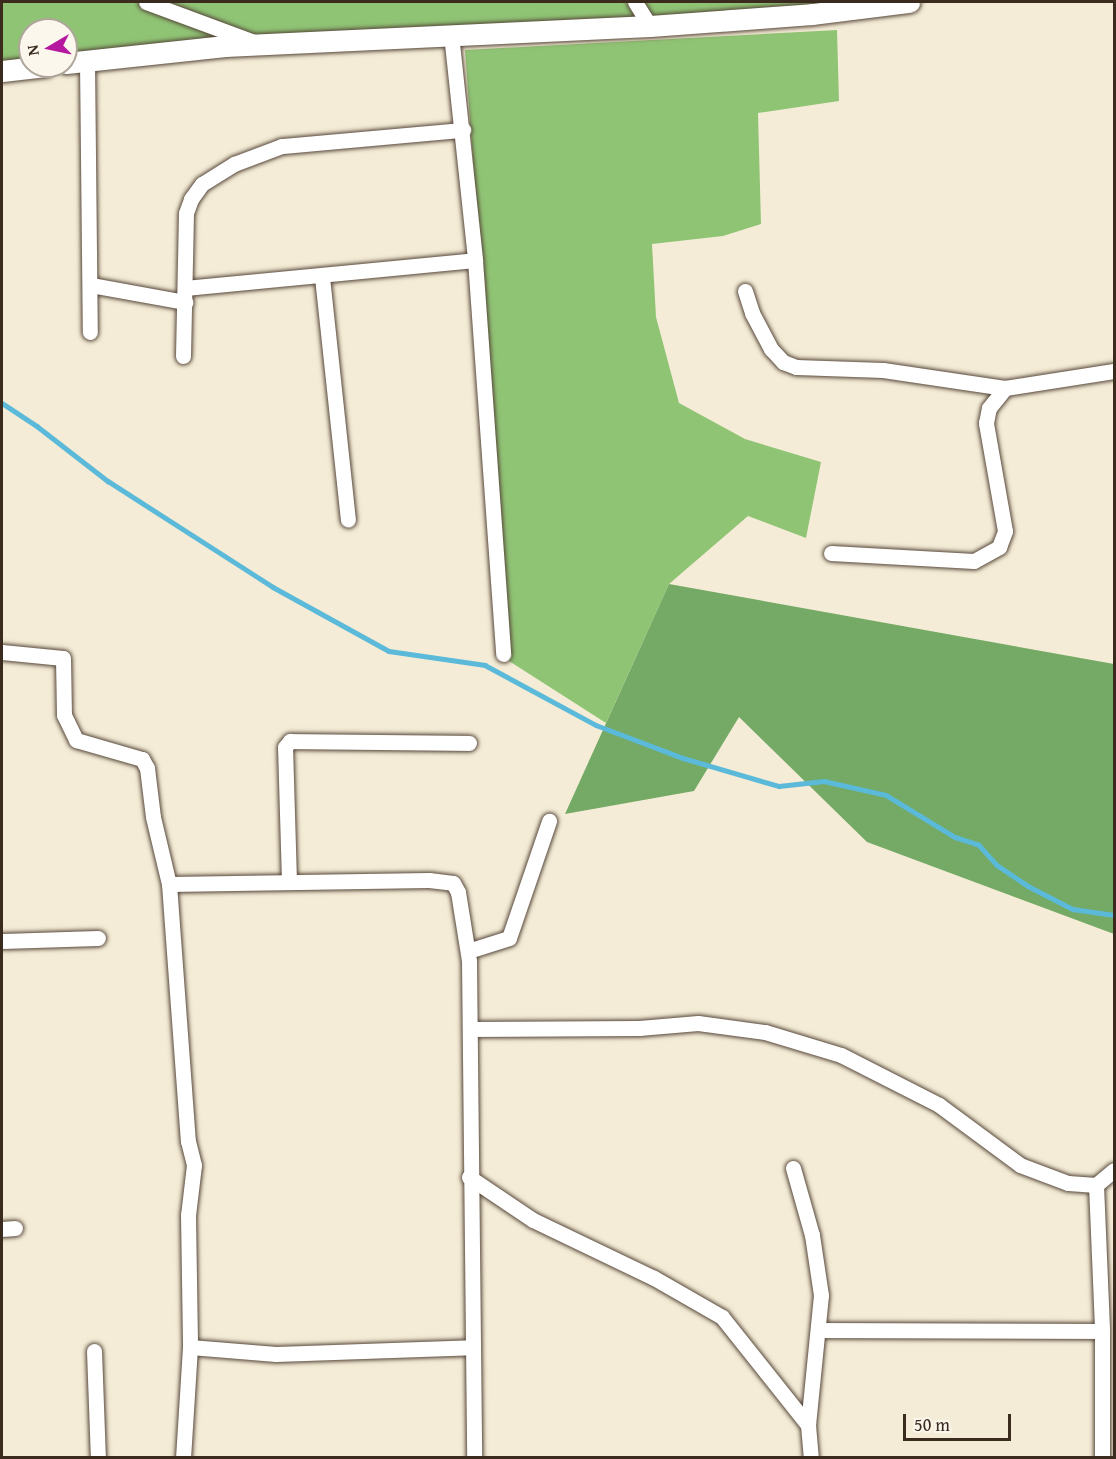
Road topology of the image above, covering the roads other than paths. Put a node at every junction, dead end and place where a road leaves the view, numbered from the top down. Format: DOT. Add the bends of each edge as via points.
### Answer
graph roads {
  1 [pos="146,2"];
  2 [pos="635,2"];
  3 [pos="909,2"];
  4 [pos="650,26"];
  5 [pos="451,34"];
  6 [pos="260,44"];
  7 [pos="78,62"];
  8 [pos="18,70"];
  9 [pos="2,72"];
  10 [pos="77,78"];
  11 [pos="463,130"];
  12 [pos="475,260"];
  13 [pos="322,277"];
  14 [pos="91,285"];
  15 [pos="745,291"];
  16 [pos="185,295"];
  17 [pos="90,332"];
  18 [pos="183,356"];
  19 [pos="1114,371"];
  20 [pos="1005,388"];
  21 [pos="348,520"];
  22 [pos="831,553"];
  23 [pos="2,652"];
  24 [pos="503,654"];
  25 [pos="469,743"];
  26 [pos="549,820"];
  27 [pos="289,881"];
  28 [pos="169,884"];
  29 [pos="98,938"];
  30 [pos="2,941"];
  31 [pos="468,951"];
  32 [pos="471,1029"];
  33 [pos="793,1168"];
  34 [pos="1114,1170"];
  35 [pos="469,1178"];
  36 [pos="1096,1185"];
  37 [pos="820,1330"];
  38 [pos="1102,1331"];
  39 [pos="190,1347"];
  40 [pos="472,1347"];
  41 [pos="94,1351"];
  42 [pos="808,1425"];
  43 [pos="99,1458"];
  44 [pos="183,1458"];
  45 [pos="474,1458"];
  46 [pos="811,1458"];
  47 [pos="1102,1458"];
  1 -- 6 [label="street"];
  2 -- 4 [label="street"];
  3 -- 4 [label="street"];
  4 -- 5 [label="street"];
  5 -- 6 [label="street"];
  5 -- 11 [label="street"];
  6 -- 7 [label="street"];
  8 -- 9 [label="street"];
  10 -- 14 [label="street"];
  11 -- 12 [label="street"];
  11 -- 16 [label="street" via="282,146 234,164 202,184 190,198 186,213"];
  12 -- 13 [label="street"];
  12 -- 24 [label="street"];
  13 -- 16 [label="street"];
  13 -- 21 [label="street"];
  14 -- 16 [label="street"];
  14 -- 17 [label="street"];
  15 -- 20 [label="street" via="771,349 783,362 796,367 883,370"];
  16 -- 18 [label="street"];
  19 -- 20 [label="street"];
  20 -- 22 [label="street" via="989,408 986,423 1005,531 999,547 974,561"];
  23 -- 28 [label="street" via="63,658 64,715 76,740 141,759 147,768 153,817"];
  25 -- 27 [label="street" via="290,741 285,747"];
  26 -- 31 [label="street" via="509,938"];
  27 -- 28 [label="street"];
  27 -- 31 [label="street" via="453,883 462,909"];
  28 -- 39 [label="street" via="188,1142 194,1166 188,1215"];
  29 -- 30 [label="street"];
  31 -- 32 [label="street"];
  32 -- 35 [label="street"];
  32 -- 36 [label="street" via="639,1029 717,1023 793,1038 841,1055 939,1105 1020,1165 1068,1183"];
  33 -- 37 [label="street" via="818,1266"];
  34 -- 36 [label="street"];
  35 -- 40 [label="street"];
  35 -- 42 [label="street" via="533,1220 654,1278 722,1317"];
  36 -- 38 [label="street"];
  37 -- 38 [label="street"];
  37 -- 42 [label="street"];
  38 -- 47 [label="street"];
  39 -- 40 [label="street" via="276,1354"];
  39 -- 44 [label="street"];
  40 -- 45 [label="street"];
  41 -- 43 [label="street"];
  42 -- 46 [label="street"];
}
